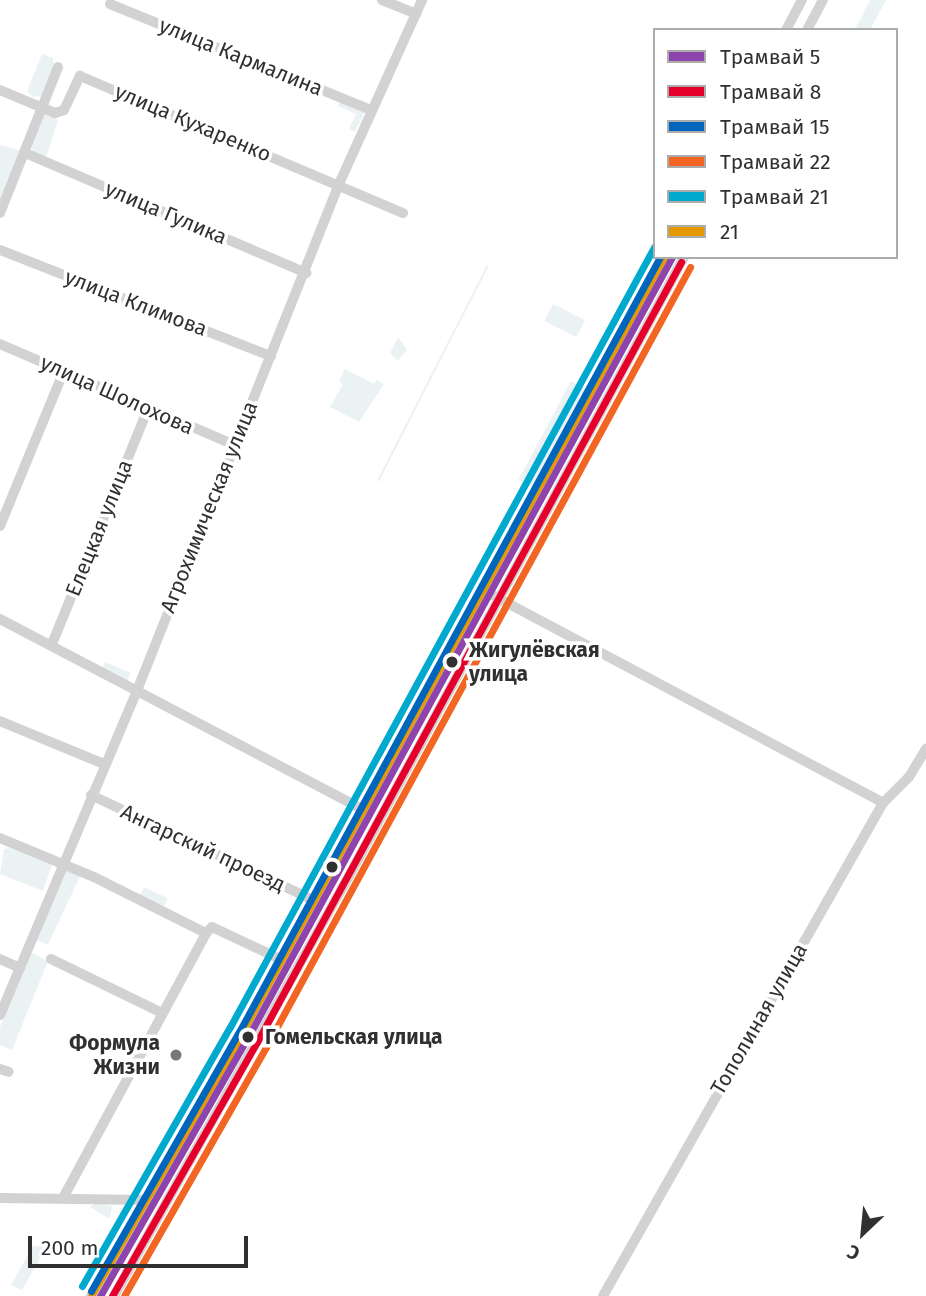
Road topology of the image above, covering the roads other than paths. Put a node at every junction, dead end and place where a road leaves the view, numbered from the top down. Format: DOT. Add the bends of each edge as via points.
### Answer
graph roads {
  1 [pos="382,0"];
  2 [pos="422,0"];
  3 [pos="802,0"];
  4 [pos="823,0"];
  5 [pos="110,4"];
  6 [pos="416,14"];
  7 [pos="787,28"];
  8 [pos="808,28"];
  9 [pos="58,67"];
  10 [pos="0,90"];
  11 [pos="41,108"];
  12 [pos="371,110"];
  13 [pos="25,153"];
  14 [pos="339,184"];
  15 [pos="0,213"];
  16 [pos="403,213"];
  17 [pos="0,250"];
  18 [pos="663,259"];
  19 [pos="683,259"];
  20 [pos="306,273"];
  21 [pos="625,330"];
  22 [pos="640,338"];
  23 [pos="0,344"];
  24 [pos="271,356"];
  25 [pos="64,371"];
  26 [pos="147,411"];
  27 [pos="234,445"];
  28 [pos="0,526"];
  29 [pos="499,561"];
  30 [pos="515,569"];
  31 [pos="480,595"];
  32 [pos="497,603"];
  33 [pos="0,619"];
  34 [pos="52,644"];
  35 [pos="136,693"];
  36 [pos="0,721"];
  37 [pos="926,749"];
  38 [pos="104,764"];
  39 [pos="91,794"];
  40 [pos="883,803"];
  41 [pos="364,810"];
  42 [pos="0,838"];
  43 [pos="61,863"];
  44 [pos="314,901"];
  45 [pos="206,933"];
  46 [pos="0,959"];
  47 [pos="51,959"];
  48 [pos="282,960"];
  49 [pos="20,968"];
  50 [pos="162,1013"];
  51 [pos="0,1015"];
  52 [pos="0,1198"];
  53 [pos="63,1198"];
  54 [pos="148,1199"];
  55 [pos="91,1296"];
  56 [pos="114,1296"];
  57 [pos="603,1296"];
  1 -- 6 [label="street"];
  2 -- 6 [label="street, Агрохимическая улица"];
  3 -- 7 [label="street"];
  4 -- 8 [label="street"];
  5 -- 12 [label="street, улица Кармалина"];
  6 -- 12 [label="street, Агрохимическая улица"];
  9 -- 11 [label="street"];
  10 -- 11 [label="street"];
  11 -- 13 [label="street"];
  11 -- 14 [label="street, улица Кухаренко" via="55,113 64,110 80,76"];
  12 -- 14 [label="street, Агрохимическая улица"];
  13 -- 15 [label="street"];
  13 -- 20 [label="street, улица Гулика"];
  14 -- 16 [label="street, улица Кухаренко"];
  14 -- 20 [label="street, Агрохимическая улица"];
  17 -- 24 [label="street, улица Климова"];
  18 -- 21 [label="street"];
  19 -- 22 [label="street"];
  20 -- 24 [label="street, Агрохимическая улица"];
  21 -- 22 [label="street"];
  21 -- 29 [label="street"];
  22 -- 30 [label="street"];
  23 -- 25 [label="street, улица Шолохова"];
  24 -- 27 [label="street, Агрохимическая улица"];
  25 -- 26 [label="street, улица Шолохова"];
  25 -- 28 [label="street"];
  26 -- 27 [label="street, улица Шолохова"];
  26 -- 34 [label="street, Елецкая улица"];
  27 -- 35 [label="street, Агрохимическая улица"];
  29 -- 30 [label="street" via="506,569"];
  29 -- 31 [label="street"];
  30 -- 32 [label="street"];
  31 -- 32 [label="street"];
  31 -- 41 [label="street"];
  32 -- 40 [label="street"];
  32 -- 56 [label="street"];
  33 -- 34 [label="street"];
  34 -- 35 [label="street"];
  35 -- 38 [label="street, Агрохимическая улица"];
  35 -- 41 [label="street"];
  36 -- 38 [label="street"];
  37 -- 40 [label="street, Тополиная улица" via="909,777"];
  38 -- 39 [label="street, Агрохимическая улица"];
  39 -- 43 [label="street, Агрохимическая улица"];
  39 -- 44 [label="street, Ангарский проезд"];
  40 -- 57 [label="street, Тополиная улица"];
  41 -- 44 [label="street"];
  42 -- 43 [label="street"];
  43 -- 45 [label="street"];
  43 -- 49 [label="street, Агрохимическая улица"];
  44 -- 48 [label="street"];
  45 -- 48 [label="street" via="212,927"];
  45 -- 50 [label="street"];
  46 -- 49 [label="street"];
  47 -- 50 [label="street"];
  48 -- 54 [label="street"];
  49 -- 51 [label="street, Агрохимическая улица"];
  50 -- 53 [label="street"];
  52 -- 53 [label="street"];
  53 -- 54 [label="street"];
  54 -- 55 [label="street"];
}
